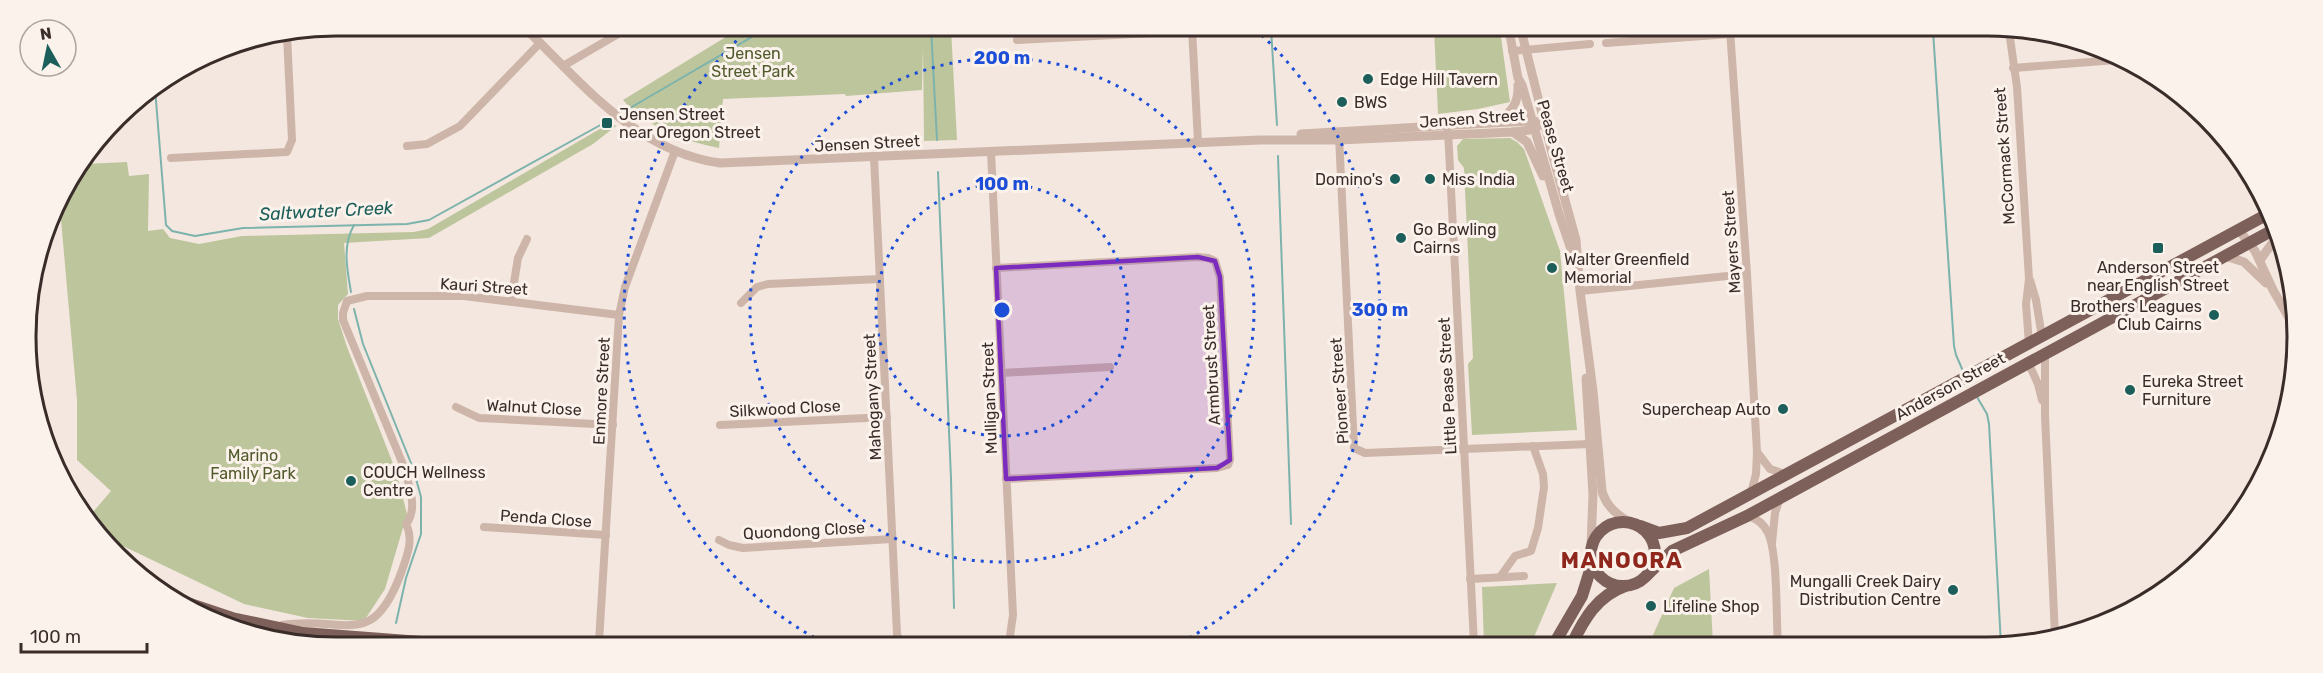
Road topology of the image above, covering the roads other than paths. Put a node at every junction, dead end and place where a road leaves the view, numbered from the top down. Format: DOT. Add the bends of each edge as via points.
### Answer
graph roads {
  1 [pos="533,36"];
  2 [pos="615,36"];
  3 [pos="1087,36"];
  4 [pos="1192,36"];
  5 [pos="1510,36"];
  6 [pos="1522,36"];
  7 [pos="1638,36"];
  8 [pos="1677,36"];
  9 [pos="1730,36"];
  10 [pos="2010,37"];
  11 [pos="1638,39"];
  12 [pos="1017,40"];
  13 [pos="287,41"];
  14 [pos="540,43"];
  15 [pos="1605,43"];
  16 [pos="1590,44"];
  17 [pos="1525,49"];
  18 [pos="1512,51"];
  19 [pos="2105,61"];
  20 [pos="563,66"];
  21 [pos="2013,68"];
  22 [pos="1518,78"];
  23 [pos="1490,123"];
  24 [pos="1544,123"];
  25 [pos="1534,125"];
  26 [pos="1448,131"];
  27 [pos="1513,132"];
  28 [pos="1339,136"];
  29 [pos="1198,142"];
  30 [pos="407,146"];
  31 [pos="675,151"];
  32 [pos="991,152"];
  33 [pos="874,157"];
  34 [pos="171,158"];
  35 [pos="1552,194"];
  36 [pos="2262,217"];
  37 [pos="2239,230"];
  38 [pos="2268,232"];
  39 [pos="527,239"];
  40 [pos="2247,243"];
  41 [pos="2272,243"];
  42 [pos="2225,256"];
  43 [pos="2260,260"];
  44 [pos="996,268"];
  45 [pos="1578,269"];
  46 [pos="1747,274"];
  47 [pos="880,279"];
  48 [pos="2029,279"];
  49 [pos="2269,286"];
  50 [pos="1580,291"];
  51 [pos="511,301"];
  52 [pos="741,303"];
  53 [pos="2286,313"];
  54 [pos="620,315"];
  55 [pos="2042,337"];
  56 [pos="2029,344"];
  57 [pos="2045,353"];
  58 [pos="2028,362"];
  59 [pos="1110,367"];
  60 [pos="1002,373"];
  61 [pos="456,407"];
  62 [pos="2045,414"];
  63 [pos="887,417"];
  64 [pos="613,425"];
  65 [pos="720,425"];
  66 [pos="1594,443"];
  67 [pos="1533,446"];
  68 [pos="1463,449"];
  69 [pos="1757,452"];
  70 [pos="1787,474"];
  71 [pos="1006,479"];
  72 [pos="1751,493"];
  73 [pos="1781,495"];
  74 [pos="1747,516"];
  75 [pos="1635,525"];
  76 [pos="484,527"];
  77 [pos="606,535"];
  78 [pos="892,539"];
  79 [pos="719,540"];
  80 [pos="1772,543"];
  81 [pos="1592,546"];
  82 [pos="1592,564"];
  83 [pos="1647,575"];
  84 [pos="1524,576"];
  85 [pos="1500,577"];
  86 [pos="1470,579"];
  87 [pos="1626,585"];
  88 [pos="233,618"];
  89 [pos="271,627"];
  90 [pos="2055,629"];
  91 [pos="350,637"];
  92 [pos="599,637"];
  93 [pos="897,637"];
  94 [pos="1010,637"];
  95 [pos="1474,637"];
  96 [pos="1558,637"];
  97 [pos="1576,637"];
  98 [pos="1778,637"];
  1 -- 14 [label="street, Jensen Street"];
  2 -- 20 [label="street"];
  3 -- 12 [label="street"];
  4 -- 29 [label="street"];
  5 -- 18 [label="street, Pease Street"];
  6 -- 17 [label="street, Pease Street"];
  7 -- 11 [label="street"];
  8 -- 11 [label="street"];
  9 -- 46 [label="street, Mayers Street"];
  10 -- 21 [label="street, McCormack Street"];
  11 -- 15 [label="street"];
  13 -- 34 [label="street" via="292,140 287,152"];
  14 -- 20 [label="street, Jensen Street"];
  14 -- 30 [label="street" via="460,126 427,144"];
  16 -- 17 [label="street"];
  17 -- 18 [label="street"];
  17 -- 24 [label="street, Pease Street"];
  18 -- 22 [label="street, Pease Street"];
  19 -- 21 [label="street"];
  20 -- 31 [label="street, Jensen Street" via="628,124"];
  21 -- 48 [label="street, McCormack Street"];
  22 -- 23 [label="street" via="1519,94 1514,105 1506,115"];
  22 -- 25 [label="street, Pease Street"];
  23 -- 25 [label="street, Jensen Street"];
  23 -- 26 [label="street, Jensen Street"];
  24 -- 25 [label="street, Jensen Street"];
  24 -- 45 [label="street, Pease Street" via="1576,240"];
  25 -- 27 [label="street, Jensen Street"];
  25 -- 35 [label="street, Pease Street"];
  26 -- 27 [label="street, Jensen Street"];
  26 -- 28 [label="street, Jensen Street"];
  26 -- 68 [label="street, Little Pease Street"];
  27 -- 35 [label="street" via="1530,146"];
  28 -- 29 [label="street, Jensen Street" via="1288,135"];
  28 -- 68 [label="street, Pioneer Street" via="1354,448 1365,453"];
  29 -- 32 [label="street, Jensen Street"];
  31 -- 33 [label="street, Jensen Street" via="730,164"];
  31 -- 54 [label="street, Enmore Street" via="625,287"];
  32 -- 33 [label="street, Jensen Street"];
  32 -- 44 [label="street, Mulligan Street"];
  33 -- 47 [label="street, Mahogany Street"];
  35 -- 45 [label="street, Pease Street"];
  36 -- 37 [label="main road, Anderson Street"];
  37 -- 40 [label="street"];
  37 -- 55 [label="main road, Anderson Street"];
  38 -- 40 [label="main road, Anderson Street"];
  39 -- 51 [label="street" via="518,258"];
  40 -- 42 [label="main road, Anderson Street"];
  40 -- 43 [label="street"];
  40 -- 49 [label="street"];
  41 -- 43 [label="street"];
  42 -- 49 [label="street" via="2244,262"];
  42 -- 57 [label="main road, Anderson Street"];
  43 -- 49 [label="street"];
  44 -- 60 [label="street, Mulligan Street"];
  44 -- 71 [label="street, Armbrust Street" via="1198,257 1215,261 1220,276 1230,460 1228,465 1217,468"];
  45 -- 50 [label="street, Pease Street"];
  46 -- 50 [label="street"];
  46 -- 69 [label="street, Mayers Street"];
  47 -- 52 [label="street" via="768,284 757,287"];
  47 -- 63 [label="street, Mahogany Street"];
  48 -- 55 [label="street, McCormack Street"];
  48 -- 56 [label="street, McCormack Street"];
  49 -- 53 [label="street"];
  50 -- 66 [label="street, Pease Street"];
  51 -- 54 [label="street, Kauri Street"];
  51 -- 89 [label="street, Kauri Street" via="451,295 367,296 347,301 343,320 404,467 412,511 406,524 411,540 391,599 370,621 349,626 307,623"];
  54 -- 64 [label="street, Enmore Street"];
  55 -- 56 [label="main road, Anderson Street"];
  55 -- 57 [label="main road, McCormack Street"];
  56 -- 58 [label="main road, McCormack Street"];
  56 -- 70 [label="main road, Anderson Street"];
  57 -- 58 [label="main road, Anderson Street"];
  57 -- 62 [label="street, McCormack Street"];
  58 -- 62 [label="street, McCormack Street"];
  58 -- 73 [label="main road, Anderson Street"];
  59 -- 60 [label="street"];
  60 -- 71 [label="street, Mulligan Street"];
  61 -- 64 [label="street, Walnut Close" via="478,418"];
  62 -- 90 [label="street, McCormack Street"];
  63 -- 65 [label="street, Silkwood Close"];
  63 -- 78 [label="street, Mahogany Street"];
  64 -- 77 [label="street, Enmore Street"];
  66 -- 67 [label="street, Pioneer Street"];
  66 -- 75 [label="street, Pease Street" via="1604,497 1616,513"];
  66 -- 81 [label="street, Pease Street"];
  67 -- 68 [label="street, Pioneer Street"];
  67 -- 85 [label="street" via="1545,479 1538,528 1531,551 1515,556"];
  68 -- 86 [label="street, Little Pease Street"];
  69 -- 70 [label="street" via="1770,469"];
  69 -- 72 [label="street, Mayers Street"];
  70 -- 72 [label="main road, Anderson Street"];
  71 -- 94 [label="street, Mulligan Street" via="1013,615"];
  72 -- 75 [label="main road, Anderson Street" via="1682,530 1659,533"];
  73 -- 74 [label="main road, Anderson Street"];
  73 -- 80 [label="street"];
  74 -- 80 [label="street" via="1765,528"];
  74 -- 83 [label="main road, Anderson Street" via="1672,551"];
  75 -- 81 [label="main road" via="1616,522 1606,526"];
  75 -- 83 [label="main road" via="1649,534 1655,549"];
  76 -- 77 [label="street, Penda Close"];
  77 -- 92 [label="street, Enmore Street"];
  78 -- 79 [label="street, Quondong Close" via="742,548"];
  78 -- 93 [label="street, Mahogany Street"];
  80 -- 98 [label="street"];
  81 -- 82 [label="main road"];
  82 -- 87 [label="main road" via="1605,581"];
  82 -- 96 [label="main road" via="1582,596"];
  83 -- 87 [label="main road"];
  84 -- 85 [label="street"];
  85 -- 86 [label="street"];
  86 -- 95 [label="street, Little Pease Street"];
  87 -- 97 [label="main road" via="1594,606"];
  88 -- 89 [label="main road"];
  89 -- 91 [label="main road"];
}
